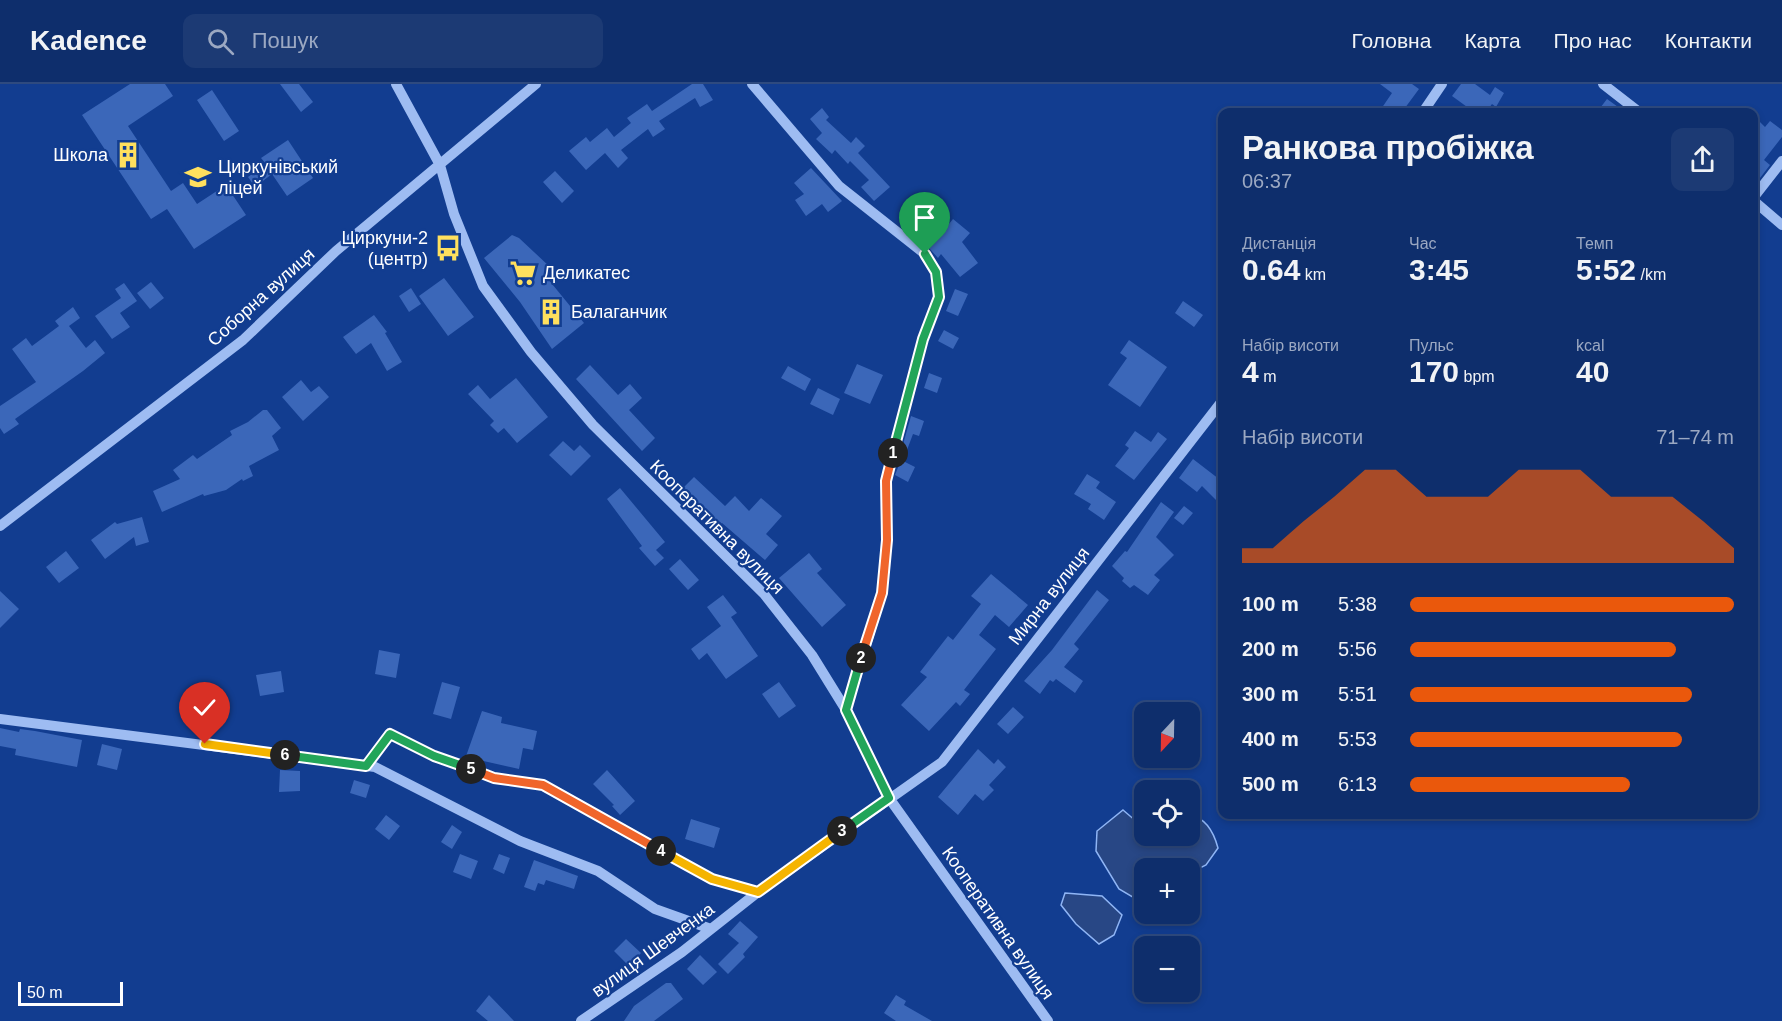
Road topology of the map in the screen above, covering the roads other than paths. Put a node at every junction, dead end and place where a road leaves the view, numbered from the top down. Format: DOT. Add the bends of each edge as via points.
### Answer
graph roads {
  1 [pos="396,84"];
  2 [pos="536,84"];
  3 [pos="752,84"];
  4 [pos="1442,84"];
  5 [pos="1603,84"];
  6 [pos="1426,108"];
  7 [pos="1634,108"];
  8 [pos="1782,161"];
  9 [pos="440,165"];
  10 [pos="1758,194"];
  11 [pos="1758,203"];
  12 [pos="1782,225"];
  13 [pos="1218,406"];
  14 [pos="0,526"];
  15 [pos="846,710"];
  16 [pos="0,719"];
  17 [pos="366,766"];
  18 [pos="889,798"];
  19 [pos="758,892"];
  20 [pos="711,929"];
  21 [pos="581,1021"];
  22 [pos="1048,1021"];
  1 -- 9 [label="street, Кооперативна вулиця"];
  2 -- 9 [label="street, Соборна вулиця"];
  3 -- 15 [label="street" via="839,186 925,254 936,272 939,297 923,339 886,481 887,540 882,593"];
  4 -- 6 [label="street"];
  5 -- 7 [label="street"];
  8 -- 10 [label="street"];
  9 -- 14 [label="street, Соборна вулиця" via="336,251 243,340"];
  9 -- 15 [label="street, Кооперативна вулиця" via="454,214 483,286 531,352 593,425 764,594 812,655"];
  11 -- 12 [label="street"];
  13 -- 18 [label="street, Мирна вулиця" via="942,762"];
  15 -- 18 [label="street, Кооперативна вулиця"];
  16 -- 17 [label="street"];
  17 -- 19 [label="street" via="390,734 434,756 494,778 543,785 712,879"];
  17 -- 20 [label="street" via="375,767 520,841 598,871 655,909"];
  18 -- 19 [label="street, вулиця Шевченка"];
  18 -- 22 [label="street, Кооперативна вулиця"];
  19 -- 20 [label="street, вулиця Шевченка"];
  20 -- 21 [label="street, вулиця Шевченка"];
}
